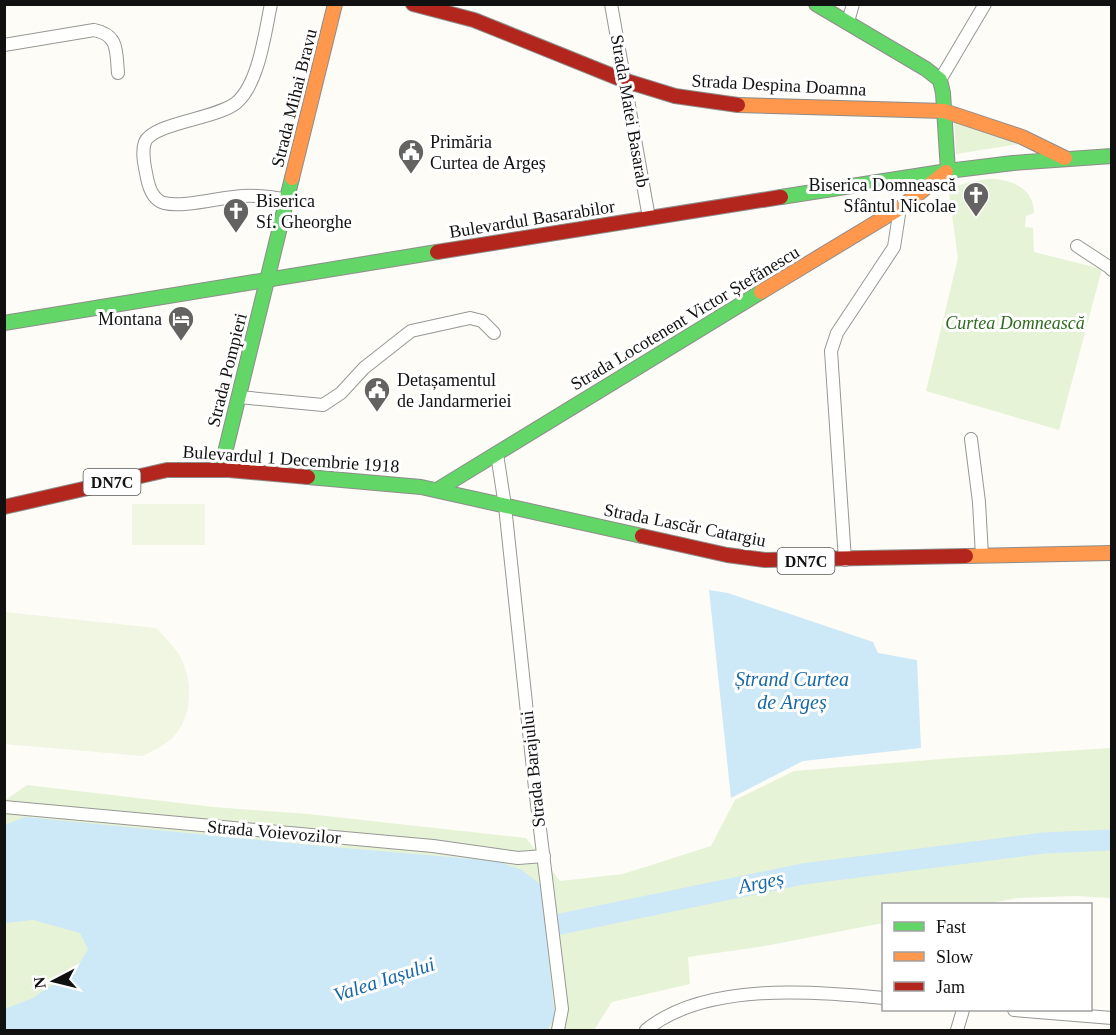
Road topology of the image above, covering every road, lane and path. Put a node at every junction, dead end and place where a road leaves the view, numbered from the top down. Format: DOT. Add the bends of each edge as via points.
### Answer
graph roads {
  1 [pos="271,4"];
  2 [pos="335,4"];
  3 [pos="413,4"];
  4 [pos="611,4"];
  5 [pos="816,4"];
  6 [pos="854,4"];
  7 [pos="985,4"];
  8 [pos="848,22"];
  9 [pos="4,45"];
  10 [pos="118,73"];
  11 [pos="623,80"];
  12 [pos="940,80"];
  13 [pos="944,111"];
  14 [pos="1112,156"];
  15 [pos="1066,159"];
  16 [pos="948,171"];
  17 [pos="287,200"];
  18 [pos="900,208"];
  19 [pos="649,218"];
  20 [pos="1077,246"];
  21 [pos="1112,270"];
  22 [pos="268,279"];
  23 [pos="4,323"];
  24 [pos="494,333"];
  25 [pos="239,398"];
  26 [pos="971,439"];
  27 [pos="497,454"];
  28 [pos="221,469"];
  29 [pos="437,490"];
  30 [pos="505,506"];
  31 [pos="4,507"];
  32 [pos="1112,553"];
  33 [pos="982,556"];
  34 [pos="845,560"];
  35 [pos="4,807"];
  36 [pos="543,856"];
  37 [pos="882,998"];
  38 [pos="963,1011"];
  39 [pos="1026,1011"];
  40 [pos="1112,1018"];
  41 [pos="560,1025"];
  42 [pos="650,1028"];
  43 [pos="957,1030"];
  1 -- 17 [label="street" via="255,71 237,102 209,116 155,131 145,142 143,155 148,184 162,203 242,196"];
  2 -- 17 [label="main road, Strada Mihai Bravu"];
  3 -- 11 [label="main road, Strada Despina Doamna" via="474,20"];
  4 -- 11 [label="street, Strada Matei Basarab"];
  5 -- 8 [label="main road"];
  6 -- 8 [label="street"];
  7 -- 12 [label="street"];
  8 -- 12 [label="main road"];
  9 -- 10 [label="street" via="94,30 110,35 115,44"];
  11 -- 13 [label="main road, Strada Despina Doamna" via="675,96 716,103"];
  11 -- 19 [label="street, Strada Matei Basarab"];
  12 -- 13 [label="main road"];
  13 -- 15 [label="main road, Strada Despina Doamna" via="1022,136"];
  13 -- 16 [label="main road"];
  14 -- 15 [label="main road, Bulevardul Basarabilor"];
  15 -- 16 [label="main road, Bulevardul Basarabilor"];
  16 -- 18 [label="main road, Strada Locotenent Victor Ștefănescu"];
  16 -- 19 [label="main road, Bulevardul Basarabilor"];
  17 -- 22 [label="main road, Strada Mihai Bravu"];
  18 -- 27 [label="main road, Strada Locotenent Victor Ștefănescu"];
  18 -- 34 [label="street" via="894,248 837,333 831,351"];
  19 -- 22 [label="main road, Bulevardul Basarabilor"];
  20 -- 21 [label="street"];
  22 -- 23 [label="main road, Bulevardul Basarabilor"];
  22 -- 25 [label="main road, Strada Pompieri"];
  24 -- 25 [label="street" via="482,321 470,318 411,331 323,405"];
  25 -- 28 [label="main road, Strada Pompieri"];
  26 -- 33 [label="street"];
  27 -- 29 [label="main road, Strada Locotenent Victor Ștefănescu"];
  27 -- 30 [label="street, Strada Barajului"];
  28 -- 29 [label="main road, Bulevardul 1 Decembrie 1918 / DN7C"];
  28 -- 31 [label="main road, Bulevardul 1 Decembrie 1918 / DN7C" via="167,470"];
  29 -- 30 [label="main road, Bulevardul 1 Decembrie 1918 / DN7C"];
  30 -- 34 [label="main road, Strada Lascăr Catargiu / DN7C" via="746,558"];
  30 -- 36 [label="street, Strada Barajului"];
  32 -- 33 [label="main road, Strada Lascăr Catargiu / DN7C"];
  33 -- 34 [label="main road, Strada Lascăr Catargiu / DN7C"];
  35 -- 36 [label="street, Strada Voievozilor" via="433,846 518,858"];
  36 -- 41 [label="street, Strada Barajului" via="562,1009"];
  37 -- 42 [label="street" via="804,992 745,996 693,1005 671,1013"];
  38 -- 43 [label="street"];
  39 -- 40 [label="street"];
}
